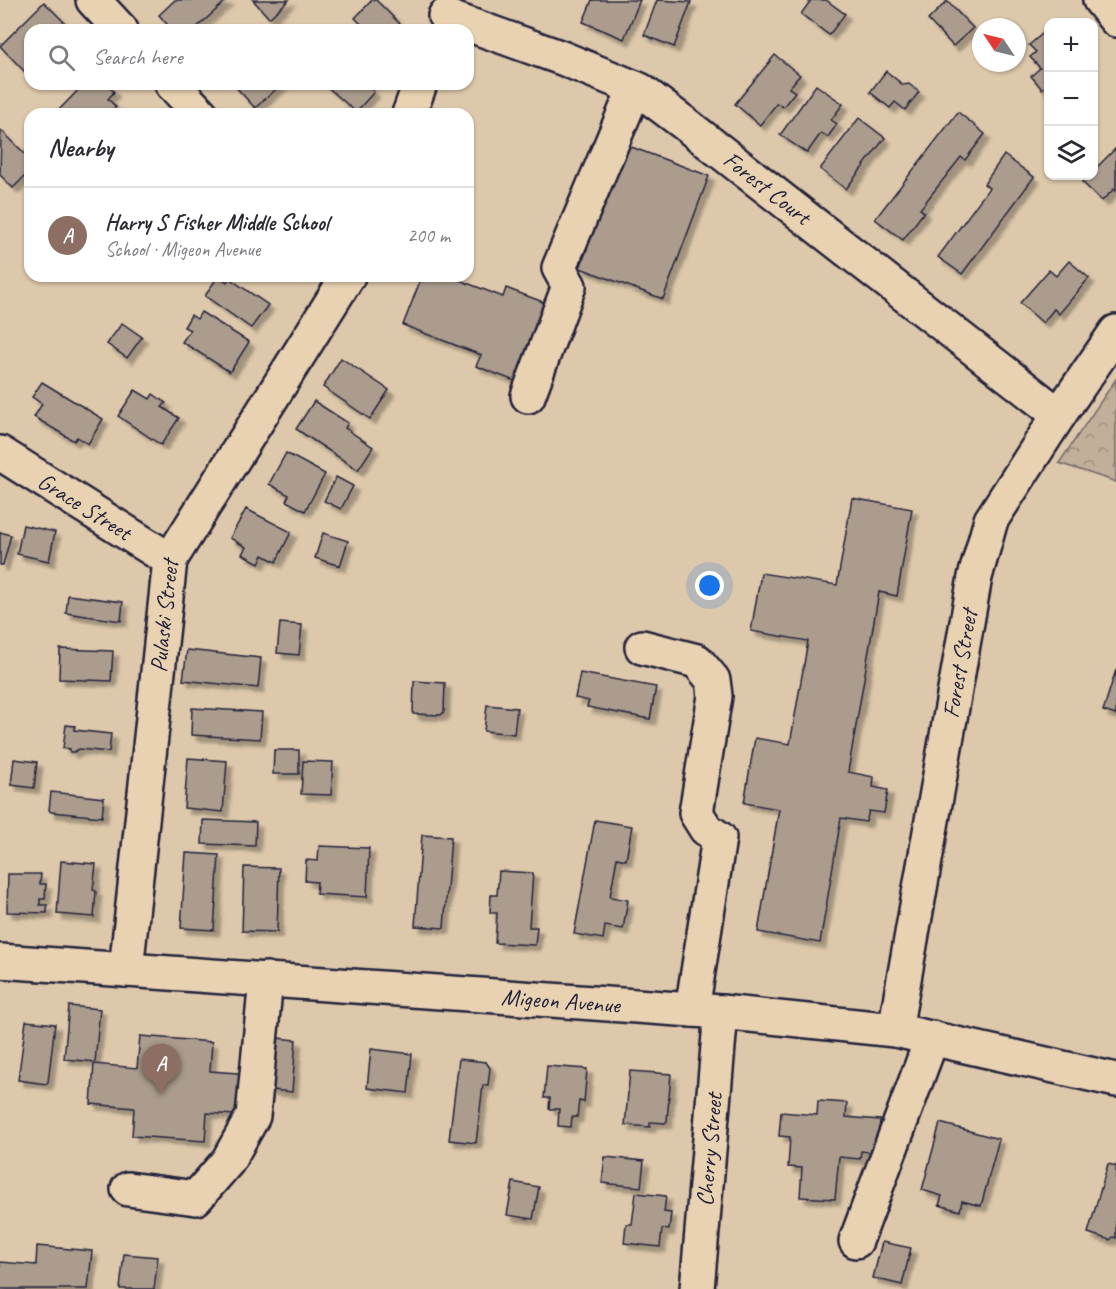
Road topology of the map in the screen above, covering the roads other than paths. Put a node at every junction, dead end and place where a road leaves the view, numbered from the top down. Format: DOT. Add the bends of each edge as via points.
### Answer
graph roads {
  1 [pos="93,0"];
  2 [pos="1100,0"];
  3 [pos="445,15"];
  4 [pos="1116,20"];
  5 [pos="115,24"];
  6 [pos="469,24"];
  7 [pos="474,26"];
  8 [pos="635,88"];
  9 [pos="178,90"];
  10 [pos="418,90"];
  11 [pos="195,108"];
  12 [pos="411,108"];
  13 [pos="344,282"];
  14 [pos="1116,332"];
  15 [pos="528,396"];
  16 [pos="1059,415"];
  17 [pos="0,453"];
  18 [pos="170,560"];
  19 [pos="642,647"];
  20 [pos="0,961"];
  21 [pos="126,970"];
  22 [pos="266,979"];
  23 [pos="707,1011"];
  24 [pos="895,1030"];
  25 [pos="932,1038"];
  26 [pos="1116,1080"];
  27 [pos="128,1189"];
  28 [pos="856,1241"];
  29 [pos="697,1289"];
  1 -- 5 [label="street"];
  2 -- 4 [label="street"];
  3 -- 6 [label="street, Forest Court"];
  7 -- 8 [label="street, Forest Court"];
  8 -- 15 [label="street" via="559,268 569,286"];
  8 -- 16 [label="street, Forest Court"];
  9 -- 11 [label="street"];
  10 -- 12 [label="street"];
  13 -- 18 [label="street, Pulaski Street"];
  14 -- 16 [label="street, Forest Street"];
  16 -- 24 [label="street, Forest Street" via="991,520 975,578"];
  17 -- 18 [label="street, Grace Street"];
  18 -- 21 [label="street, Pulaski Street"];
  19 -- 23 [label="street, Cherry Street" via="697,661 713,680 715,696 696,813 706,829 719,838"];
  20 -- 21 [label="street, Migeon Avenue"];
  21 -- 22 [label="street, Migeon Avenue"];
  22 -- 23 [label="street, Migeon Avenue"];
  22 -- 27 [label="street" via="253,1116 228,1161 196,1198"];
  23 -- 24 [label="street, Migeon Avenue"];
  23 -- 29 [label="street, Cherry Street"];
  24 -- 25 [label="street, Migeon Avenue"];
  25 -- 26 [label="street, Migeon Avenue"];
  25 -- 28 [label="street"];
}
